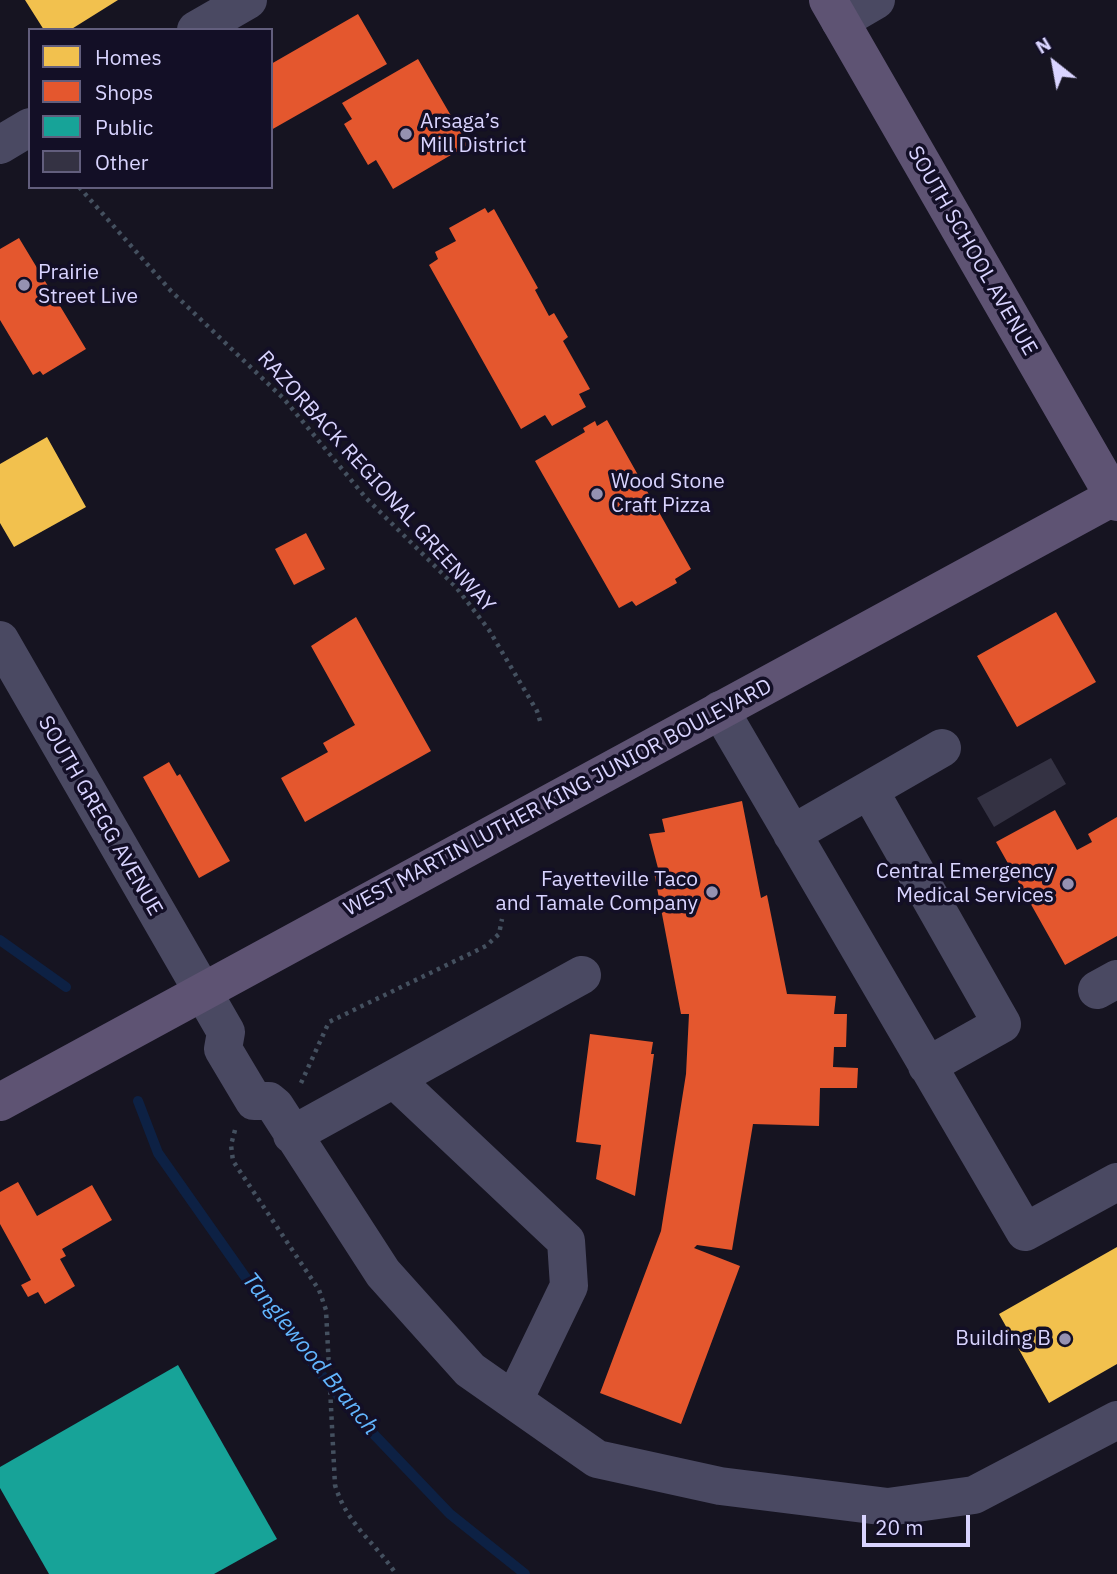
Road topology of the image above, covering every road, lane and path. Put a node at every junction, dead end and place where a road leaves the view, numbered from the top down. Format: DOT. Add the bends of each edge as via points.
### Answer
graph roads {
  1 [pos="248,0"];
  2 [pos="876,0"];
  3 [pos="834,10"];
  4 [pos="195,19"];
  5 [pos="28,128"];
  6 [pos="0,145"];
  7 [pos="81,189"];
  8 [pos="1116,498"];
  9 [pos="0,640"];
  10 [pos="720,710"];
  11 [pos="541,723"];
  12 [pos="942,748"];
  13 [pos="869,790"];
  14 [pos="792,834"];
  15 [pos="582,975"];
  16 [pos="200,992"];
  17 [pos="928,1066"];
  18 [pos="394,1079"];
  19 [pos="0,1102"];
  20 [pos="292,1135"];
  21 [pos="1117,1182"];
  22 [pos="327,1334"];
  23 [pos="514,1400"];
  24 [pos="1117,1420"];
  25 [pos="395,1572"];
  26 [pos="388,1574"];
  1 -- 4 [label="street"];
  2 -- 3 [label="street"];
  3 -- 8 [label="main road, SOUTH SCHOOL AVENUE"];
  5 -- 6 [label="street"];
  7 -- 11 [label="path, RAZORBACK REGIONAL GREENWAY" via="171,291 303,419 366,498 456,587 489,630"];
  8 -- 10 [label="main road, WEST MARTIN LUTHER KING JUNIOR BOULEVARD"];
  9 -- 16 [label="street, SOUTH GREGG AVENUE"];
  10 -- 14 [label="street"];
  10 -- 16 [label="main road, WEST MARTIN LUTHER KING JUNIOR BOULEVARD"];
  12 -- 13 [label="street"];
  13 -- 14 [label="street"];
  13 -- 17 [label="street" via="1002,1024"];
  14 -- 17 [label="street"];
  15 -- 18 [label="street"];
  16 -- 19 [label="main road, WEST MARTIN LUTHER KING JUNIOR BOULEVARD"];
  16 -- 20 [label="street, SOUTH GREGG AVENUE" via="226,1032 223,1049 254,1101 275,1106"];
  17 -- 21 [label="street" via="1025,1232"];
  18 -- 20 [label="street"];
  18 -- 23 [label="street" via="566,1241 569,1286"];
  20 -- 23 [label="street" via="383,1273 470,1370"];
  22 -- 25 [label="path" via="335,1485 346,1514"];
  23 -- 24 [label="street" via="597,1459 720,1486 888,1507 974,1495"];
  25 -- 26 [label="path"];
}
